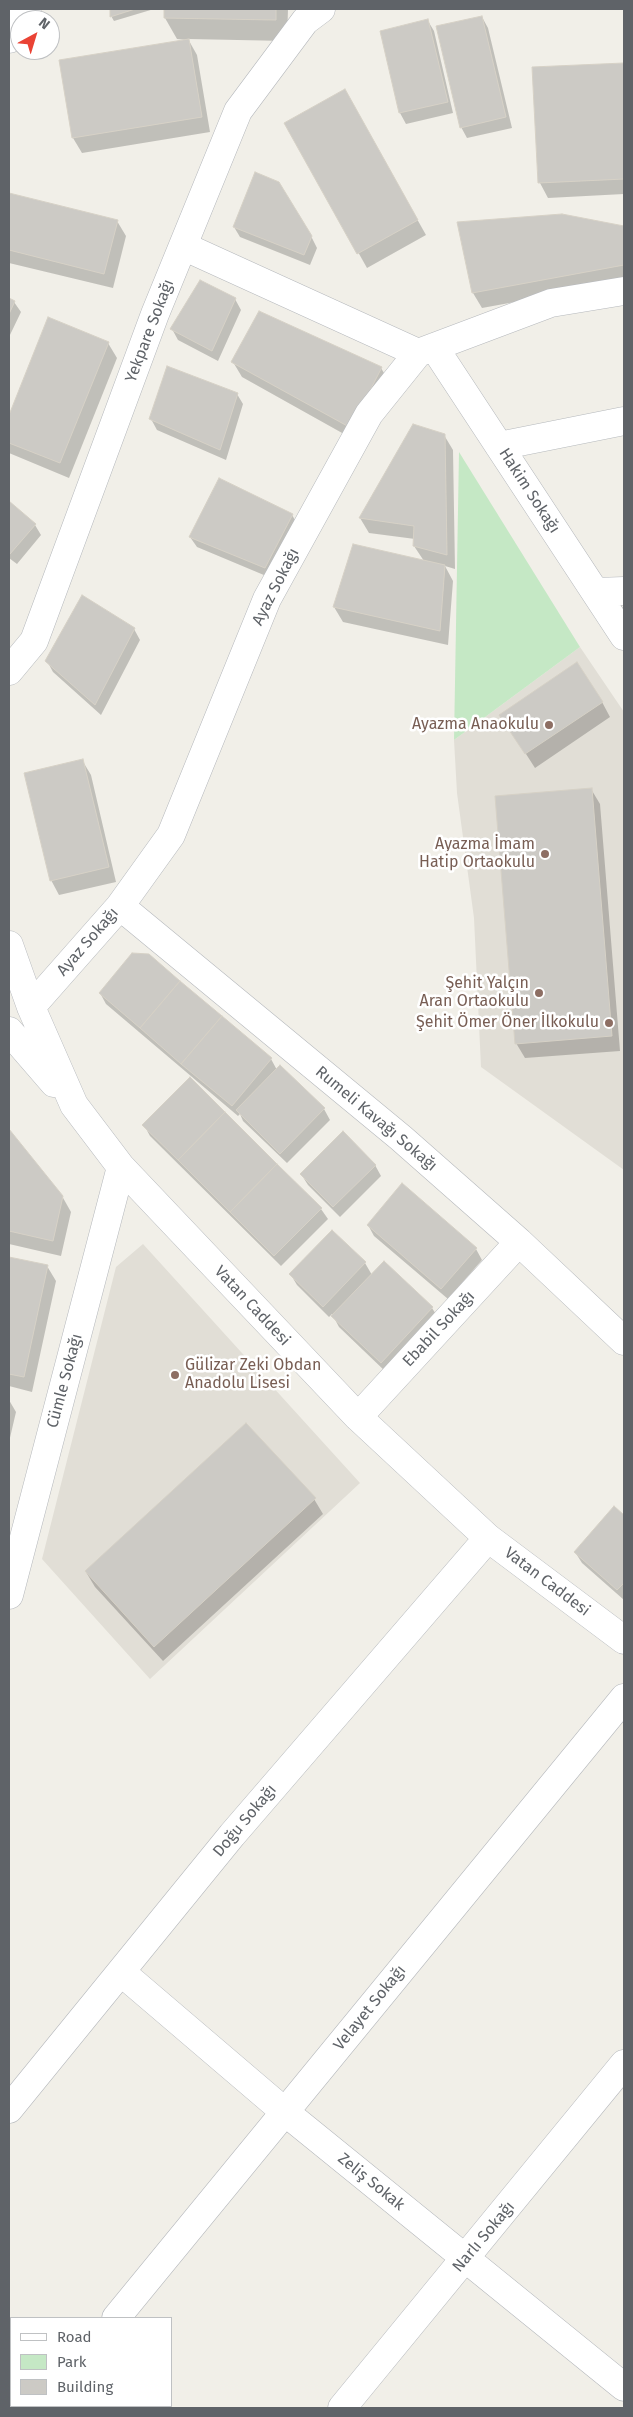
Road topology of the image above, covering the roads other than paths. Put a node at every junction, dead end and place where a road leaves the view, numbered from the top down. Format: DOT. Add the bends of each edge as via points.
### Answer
graph roads {
  1 [pos="27,9"];
  2 [pos="321,9"];
  3 [pos="9,39"];
  4 [pos="183,246"];
  5 [pos="624,291"];
  6 [pos="426,350"];
  7 [pos="624,421"];
  8 [pos="500,446"];
  9 [pos="624,591"];
  10 [pos="596,592"];
  11 [pos="624,636"];
  12 [pos="9,670"];
  13 [pos="120,906"];
  14 [pos="9,945"];
  15 [pos="31,1007"];
  16 [pos="9,1032"];
  17 [pos="74,1105"];
  18 [pos="120,1167"];
  19 [pos="519,1242"];
  20 [pos="624,1341"];
  21 [pos="358,1417"];
  22 [pos="488,1538"];
  23 [pos="9,1595"];
  24 [pos="624,1640"];
  25 [pos="624,1698"];
  26 [pos="121,1972"];
  27 [pos="624,2064"];
  28 [pos="9,2108"];
  29 [pos="285,2112"];
  30 [pos="466,2259"];
  31 [pos="117,2317"];
  32 [pos="624,2387"];
  33 [pos="342,2408"];
  1 -- 3 [label="street"];
  2 -- 4 [label="street, Yekpare Sokağı" via="305,21 238,111"];
  4 -- 6 [label="street"];
  4 -- 12 [label="street, Yekpare Sokağı" via="34,641"];
  5 -- 6 [label="street" via="551,303"];
  6 -- 8 [label="street, Hakim Sokağı"];
  6 -- 13 [label="street, Ayaz Sokağı" via="369,414 267,600 171,836"];
  7 -- 8 [label="street"];
  8 -- 10 [label="street, Hakim Sokağı"];
  9 -- 10 [label="street"];
  10 -- 11 [label="street, Hakim Sokağı"];
  13 -- 15 [label="street, Ayaz Sokağı"];
  13 -- 19 [label="street, Rumeli Kavağı Sokağı" via="401,1138"];
  14 -- 15 [label="street, Vatan Caddesi"];
  15 -- 17 [label="street, Vatan Caddesi"];
  16 -- 17 [label="street"];
  17 -- 18 [label="street, Vatan Caddesi"];
  18 -- 21 [label="street, Vatan Caddesi"];
  18 -- 23 [label="street, Cümle Sokağı"];
  19 -- 20 [label="street, Rumeli Kavağı Sokağı"];
  19 -- 21 [label="street, Ebabil Sokağı"];
  21 -- 22 [label="street, Vatan Caddesi"];
  22 -- 24 [label="street, Vatan Caddesi"];
  22 -- 26 [label="street, Doğu Sokağı" via="232,1835"];
  25 -- 29 [label="street, Velayet Sokağı"];
  26 -- 28 [label="street, Doğu Sokağı"];
  26 -- 29 [label="street, Zeliş Sokak"];
  27 -- 30 [label="street, Narlı Sokağı"];
  29 -- 30 [label="street, Zeliş Sokak"];
  29 -- 31 [label="street, Velayet Sokağı"];
  30 -- 32 [label="street, Zeliş Sokak"];
  30 -- 33 [label="street, Narlı Sokağı"];
}
